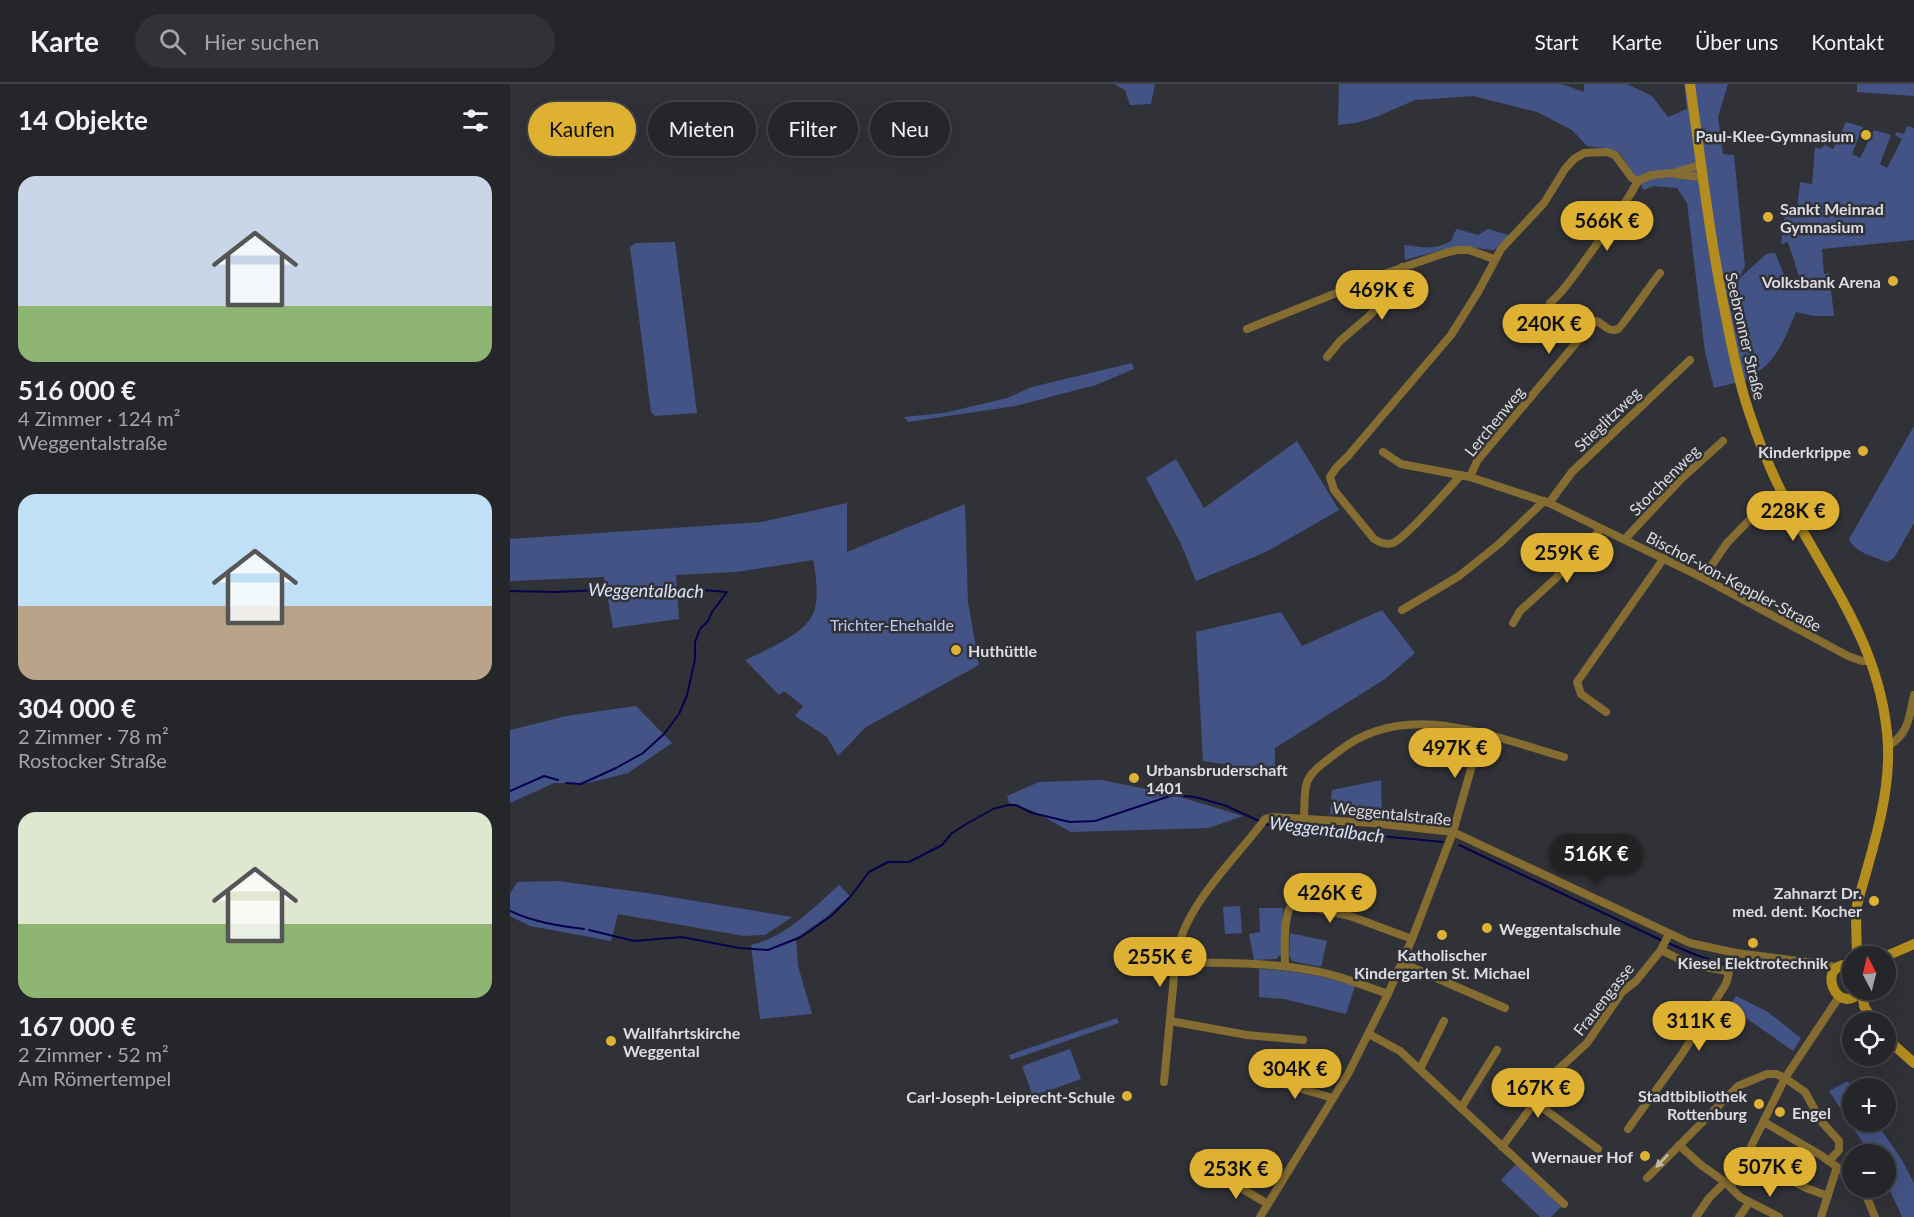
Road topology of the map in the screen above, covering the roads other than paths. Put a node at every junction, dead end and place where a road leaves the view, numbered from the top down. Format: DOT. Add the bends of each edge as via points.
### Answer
graph roads {
  1 [pos="1690,84"];
  2 [pos="1701,171"];
  3 [pos="1638,181"];
  4 [pos="1494,259"];
  5 [pos="1402,267"];
  6 [pos="1660,273"];
  7 [pos="1550,303"];
  8 [pos="1247,329"];
  9 [pos="1327,357"];
  10 [pos="1690,360"];
  11 [pos="1723,441"];
  12 [pos="1383,453"];
  13 [pos="1461,475"];
  14 [pos="1470,477"];
  15 [pos="1547,502"];
  16 [pos="1761,508"];
  17 [pos="1601,529"];
  18 [pos="1625,539"];
  19 [pos="1664,558"];
  20 [pos="1704,578"];
  21 [pos="1402,610"];
  22 [pos="1513,623"];
  23 [pos="1871,661"];
  24 [pos="1914,695"];
  25 [pos="1606,712"];
  26 [pos="1481,734"];
  27 [pos="1888,746"];
  28 [pos="1564,757"];
  29 [pos="1304,819"];
  30 [pos="1453,832"];
  31 [pos="1669,936"];
  32 [pos="1856,937"];
  33 [pos="1412,939"];
  34 [pos="1914,944"];
  35 [pos="1853,946"];
  36 [pos="1856,946"];
  37 [pos="1662,948"];
  38 [pos="1896,952"];
  39 [pos="1736,954"];
  40 [pos="1176,962"];
  41 [pos="1402,963"];
  42 [pos="1816,963"];
  43 [pos="1285,966"];
  44 [pos="1842,966"];
  45 [pos="1842,969"];
  46 [pos="1728,971"];
  47 [pos="1831,978"];
  48 [pos="1388,994"];
  49 [pos="1842,996"];
  50 [pos="1839,997"];
  51 [pos="1505,1008"];
  52 [pos="1170,1021"];
  53 [pos="1444,1021"];
  54 [pos="1369,1034"];
  55 [pos="1303,1040"];
  56 [pos="1896,1047"];
  57 [pos="1497,1050"];
  58 [pos="1914,1063"];
  59 [pos="1420,1069"];
  60 [pos="1264,1078"];
  61 [pos="1785,1078"];
  62 [pos="1164,1082"];
  63 [pos="1333,1098"];
  64 [pos="1535,1102"];
  65 [pos="1461,1108"];
  66 [pos="1764,1122"];
  67 [pos="1628,1129"];
  68 [pos="1679,1145"];
  69 [pos="1502,1147"];
  70 [pos="1598,1149"];
  71 [pos="1198,1156"];
  72 [pos="1746,1158"];
  73 [pos="1829,1161"];
  74 [pos="1837,1167"];
  75 [pos="1842,1171"];
  76 [pos="1647,1178"];
  77 [pos="1726,1185"];
  78 [pos="1828,1196"];
  79 [pos="1867,1198"];
  80 [pos="1749,1203"];
  81 [pos="1268,1204"];
  82 [pos="1564,1204"];
  83 [pos="1260,1217"];
  84 [pos="1696,1217"];
  85 [pos="1739,1217"];
  86 [pos="1779,1217"];
  87 [pos="1821,1217"];
  88 [pos="1875,1217"];
  1 -- 2 [label="street, Seebronner Straße"];
  2 -- 3 [label="street" via="1651,175"];
  2 -- 23 [label="street, Seebronner Straße" via="1716,270 1748,410 1781,492 1856,624"];
  3 -- 4 [label="street" via="1615,155 1584,153 1565,169 1545,203"];
  3 -- 7 [label="street" via="1598,243"];
  4 -- 5 [label="street" via="1457,250"];
  4 -- 13 [label="street" via="1451,335 1330,477 1334,490 1374,539 1389,544 1399,539"];
  5 -- 8 [label="street"];
  5 -- 9 [label="street" via="1394,291"];
  6 -- 14 [label="street, Lerchenweg" via="1617,330 1597,321 1592,324 1477,461"];
  10 -- 15 [label="street, Stieglitzweg" via="1578,466"];
  11 -- 18 [label="street, Storchenweg"];
  12 -- 13 [label="street, Bischof-von-Keppler-Straße" via="1401,464"];
  13 -- 14 [label="street, Bischof-von-Keppler-Straße"];
  14 -- 15 [label="street, Bischof-von-Keppler-Straße"];
  15 -- 17 [label="street, Bischof-von-Keppler-Straße"];
  15 -- 21 [label="street, Stieglitzweg" via="1459,576"];
  16 -- 20 [label="street" via="1727,543"];
  17 -- 18 [label="street, Bischof-von-Keppler-Straße"];
  17 -- 22 [label="street" via="1520,611"];
  18 -- 19 [label="street, Bischof-von-Keppler-Straße"];
  19 -- 20 [label="street, Bischof-von-Keppler-Straße"];
  19 -- 25 [label="street" via="1577,682 1581,694"];
  20 -- 23 [label="street, Bischof-von-Keppler-Straße" via="1838,651"];
  23 -- 27 [label="street, Seebronner Straße"];
  24 -- 27 [label="street" via="1904,734"];
  26 -- 28 [label="street"];
  26 -- 29 [label="street" via="1424,723 1385,729 1348,744 1308,777"];
  26 -- 30 [label="street"];
  27 -- 32 [label="street, Seebronner Straße" via="1883,810 1857,905"];
  29 -- 30 [label="street, Weggentalstraße"];
  29 -- 40 [label="street, Weggentalstraße" via="1272,817 1261,825 1194,914 1181,937"];
  30 -- 31 [label="street, Weggentalstraße"];
  30 -- 33 [label="street"];
  31 -- 37 [label="street, Frauengasse"];
  31 -- 39 [label="street, Weggentalstraße"];
  32 -- 35 [label="street, Seebronner Straße"];
  32 -- 36 [label="street, Seebronner Straße"];
  33 -- 41 [label="street"];
  33 -- 43 [label="street" via="1350,916 1294,903 1287,915"];
  34 -- 38 [label="street"];
  37 -- 46 [label="street" via="1691,965"];
  37 -- 64 [label="street, Frauengasse" via="1622,992 1587,1043 1551,1076"];
  39 -- 42 [label="street, Weggentalstraße"];
  39 -- 46 [label="street"];
  40 -- 43 [label="street"];
  40 -- 52 [label="street, Weggentalstraße"];
  41 -- 48 [label="street"];
  41 -- 51 [label="street"];
  42 -- 44 [label="street, Weggentalstraße"];
  42 -- 47 [label="street"];
  43 -- 48 [label="street" via="1325,973"];
  45 -- 47 [label="street, Seebronner Straße"];
  46 -- 67 [label="street" via="1728,982"];
  47 -- 50 [label="street"];
  48 -- 54 [label="street"];
  49 -- 50 [label="street"];
  50 -- 61 [label="street"];
  52 -- 55 [label="street"];
  52 -- 62 [label="street, Weggentalstraße"];
  53 -- 59 [label="street"];
  54 -- 59 [label="street"];
  54 -- 63 [label="street"];
  56 -- 58 [label="street"];
  57 -- 65 [label="street"];
  59 -- 65 [label="street"];
  60 -- 63 [label="street"];
  61 -- 66 [label="street"];
  61 -- 68 [label="street" via="1767,1074 1738,1086"];
  61 -- 73 [label="street" via="1805,1092 1821,1121 1839,1141 1839,1150"];
  63 -- 81 [label="street"];
  64 -- 69 [label="street, Frauengasse"];
  64 -- 70 [label="street"];
  65 -- 69 [label="street"];
  66 -- 72 [label="street"];
  66 -- 73 [label="street"];
  68 -- 76 [label="street, one-way"];
  68 -- 77 [label="street"];
  69 -- 82 [label="street"];
  71 -- 81 [label="street" via="1217,1174"];
  72 -- 77 [label="street"];
  72 -- 78 [label="street"];
  73 -- 74 [label="street"];
  74 -- 75 [label="street"];
  74 -- 78 [label="street"];
  77 -- 80 [label="street"];
  77 -- 84 [label="street"];
  78 -- 87 [label="street"];
  79 -- 88 [label="street"];
  80 -- 85 [label="street"];
  80 -- 86 [label="street"];
  81 -- 83 [label="street"];
}
